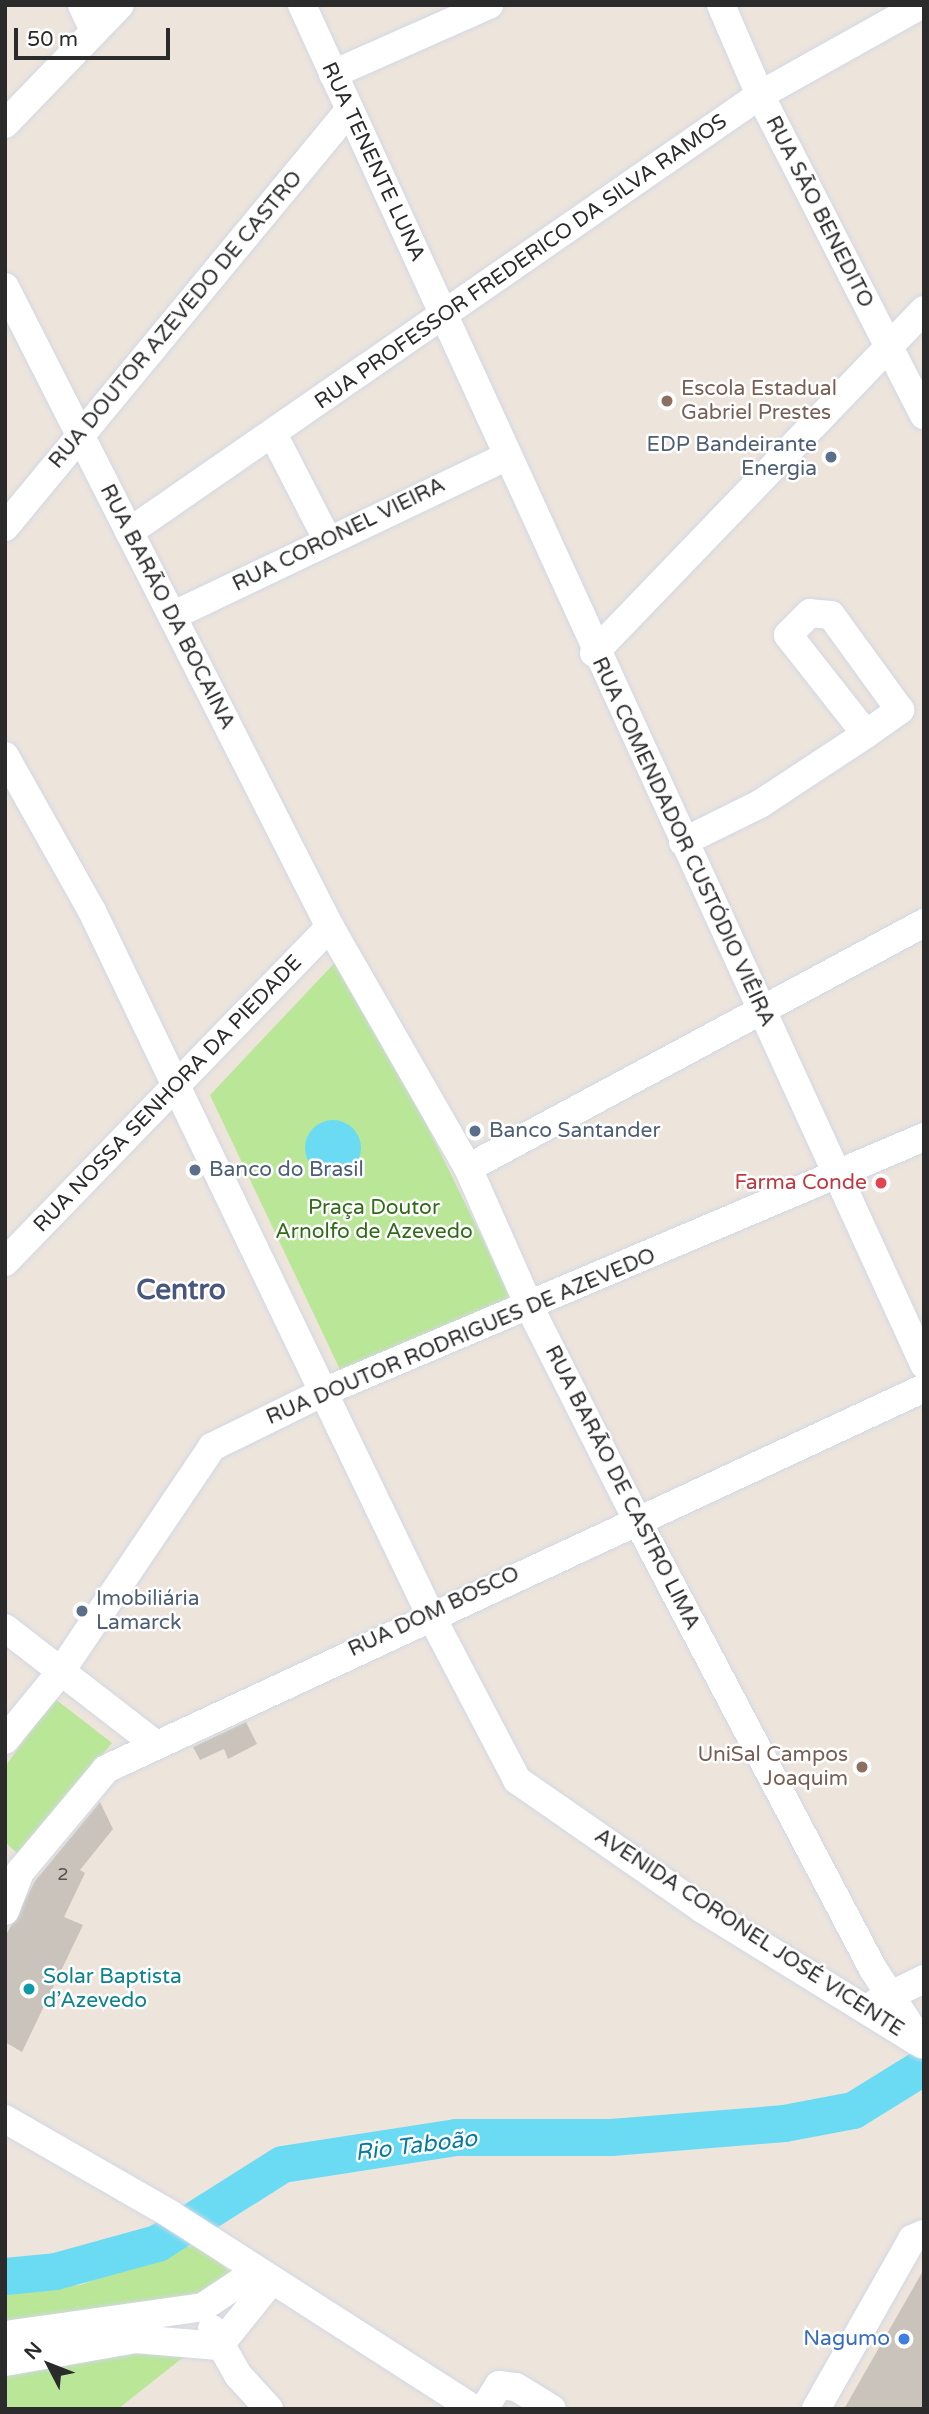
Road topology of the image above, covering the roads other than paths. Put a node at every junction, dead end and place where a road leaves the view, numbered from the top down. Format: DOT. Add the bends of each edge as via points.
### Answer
graph roads {
  1 [pos="82,5"];
  2 [pos="120,5"];
  3 [pos="302,5"];
  4 [pos="489,5"];
  5 [pos="721,5"];
  6 [pos="921,5"];
  7 [pos="94,31"];
  8 [pos="333,74"];
  9 [pos="760,95"];
  10 [pos="347,113"];
  11 [pos="5,124"];
  12 [pos="5,287"];
  13 [pos="924,310"];
  14 [pos="446,317"];
  15 [pos="887,349"];
  16 [pos="924,415"];
  17 [pos="272,434"];
  18 [pos="79,439"];
  19 [pos="507,456"];
  20 [pos="5,527"];
  21 [pos="129,532"];
  22 [pos="326,537"];
  23 [pos="172,616"];
  24 [pos="594,653"];
  25 [pos="866,734"];
  26 [pos="5,756"];
  27 [pos="683,842"];
  28 [pos="924,923"];
  29 [pos="330,927"];
  30 [pos="764,1012"];
  31 [pos="174,1089"];
  32 [pos="924,1138"];
  33 [pos="468,1168"];
  34 [pos="839,1174"];
  35 [pos="5,1262"];
  36 [pos="530,1308"];
  37 [pos="924,1364"];
  38 [pos="924,1388"];
  39 [pos="326,1391"];
  40 [pos="637,1520"];
  41 [pos="430,1614"];
  42 [pos="5,1628"];
  43 [pos="59,1674"];
  44 [pos="5,1740"];
  45 [pos="154,1743"];
  46 [pos="5,1910"];
  47 [pos="873,1969"];
  48 [pos="924,1979"];
  49 [pos="834,1989"];
  50 [pos="895,1996"];
  51 [pos="861,2004"];
  52 [pos="923,2045"];
  53 [pos="5,2119"];
  54 [pos="924,2234"];
  55 [pos="264,2275"];
  56 [pos="203,2307"];
  57 [pos="5,2335"];
  58 [pos="219,2346"];
  59 [pos="5,2362"];
  60 [pos="269,2409"];
  61 [pos="474,2409"];
  62 [pos="484,2409"];
  63 [pos="552,2409"];
  64 [pos="816,2409"];
  1 -- 7 [label="street"];
  2 -- 7 [label="street"];
  3 -- 8 [label="street, RUA TENENTE LUNA"];
  4 -- 8 [label="street"];
  5 -- 9 [label="street, RUA SÃO BENEDITO"];
  6 -- 9 [label="street, RUA PROFESSOR FREDERICO DA SILVA RAMOS"];
  7 -- 11 [label="street"];
  8 -- 10 [label="street, RUA TENENTE LUNA"];
  9 -- 14 [label="street, RUA PROFESSOR FREDERICO DA SILVA RAMOS"];
  9 -- 15 [label="street, RUA SÃO BENEDITO"];
  10 -- 14 [label="street, RUA TENENTE LUNA"];
  10 -- 18 [label="street, RUA DOUTOR AZEVEDO DE CASTRO"];
  12 -- 18 [label="street, RUA BARÃO DA BOCAINA"];
  13 -- 15 [label="street"];
  14 -- 17 [label="street, RUA PROFESSOR FREDERICO DA SILVA RAMOS"];
  14 -- 19 [label="street, RUA COMENDADOR CUSTÓDIO VIÊIRA"];
  15 -- 16 [label="street, RUA SÃO BENEDITO"];
  15 -- 24 [label="street"];
  17 -- 21 [label="street, RUA PROFESSOR FREDERICO DA SILVA RAMOS"];
  17 -- 22 [label="street"];
  18 -- 20 [label="street, RUA DOUTOR AZEVEDO DE CASTRO"];
  18 -- 21 [label="street, RUA BARÃO DA BOCAINA"];
  19 -- 22 [label="street, RUA CORONEL VIEIRA"];
  19 -- 24 [label="street, RUA COMENDADOR CUSTÓDIO VIÊIRA"];
  21 -- 23 [label="street, RUA BARÃO DA BOCAINA"];
  22 -- 23 [label="street, RUA CORONEL VIEIRA"];
  23 -- 29 [label="street, RUA BARÃO DA BOCAINA"];
  24 -- 27 [label="street, RUA COMENDADOR CUSTÓDIO VIÊIRA"];
  25 -- 27 [label="street" via="760,804"];
  26 -- 31 [label="street, AVENIDA CORONEL JOSÉ VICENTE" via="92,911"];
  27 -- 30 [label="street, RUA COMENDADOR CUSTÓDIO VIÊIRA"];
  28 -- 30 [label="street"];
  29 -- 31 [label="street, RUA NOSSA SENHORA DA PIEDADE"];
  29 -- 33 [label="street, RUA BARÃO DE CASTRO LIMA"];
  30 -- 33 [label="street"];
  30 -- 34 [label="street, RUA COMENDADOR CUSTÓDIO VIÊIRA"];
  31 -- 35 [label="street, RUA NOSSA SENHORA DA PIEDADE"];
  31 -- 39 [label="street, AVENIDA CORONEL JOSÉ VICENTE"];
  32 -- 34 [label="street, RUA DOUTOR RODRIGUES DE AZEVEDO"];
  33 -- 36 [label="street, RUA BARÃO DE CASTRO LIMA"];
  34 -- 36 [label="street, RUA DOUTOR RODRIGUES DE AZEVEDO"];
  34 -- 37 [label="street, RUA COMENDADOR CUSTÓDIO VIÊIRA"];
  36 -- 39 [label="street, RUA DOUTOR RODRIGUES DE AZEVEDO"];
  36 -- 40 [label="street, RUA BARÃO DE CASTRO LIMA"];
  38 -- 40 [label="street, RUA DOM BOSCO"];
  39 -- 41 [label="street, AVENIDA CORONEL JOSÉ VICENTE"];
  39 -- 43 [label="street, RUA DOUTOR RODRIGUES DE AZEVEDO" via="212,1447"];
  40 -- 41 [label="street, RUA DOM BOSCO"];
  40 -- 47 [label="street, RUA BARÃO DE CASTRO LIMA"];
  41 -- 45 [label="street, RUA DOM BOSCO"];
  41 -- 49 [label="street, AVENIDA CORONEL JOSÉ VICENTE" via="517,1780 701,1908"];
  42 -- 43 [label="street"];
  43 -- 44 [label="street, RUA DOUTOR RODRIGUES DE AZEVEDO"];
  43 -- 45 [label="street"];
  45 -- 46 [label="street, RUA DOM BOSCO" via="106,1769 20,1872"];
  47 -- 49 [label="street"];
  47 -- 50 [label="street, RUA BARÃO DE CASTRO LIMA"];
  48 -- 50 [label="street"];
  49 -- 51 [label="street, AVENIDA CORONEL JOSÉ VICENTE"];
  50 -- 51 [label="street"];
  50 -- 52 [label="street, RUA BARÃO DE CASTRO LIMA"];
  51 -- 52 [label="street, AVENIDA CORONEL JOSÉ VICENTE"];
  53 -- 55 [label="street" via="170,2214"];
  54 -- 64 [label="street" via="912,2239"];
  55 -- 56 [label="street"];
  55 -- 58 [label="street"];
  55 -- 61 [label="street"];
  56 -- 57 [label="street"];
  56 -- 58 [label="street"];
  58 -- 59 [label="street" via="136,2339"];
  58 -- 60 [label="street"];
  62 -- 63 [label="street" via="499,2385 516,2386"];
}
